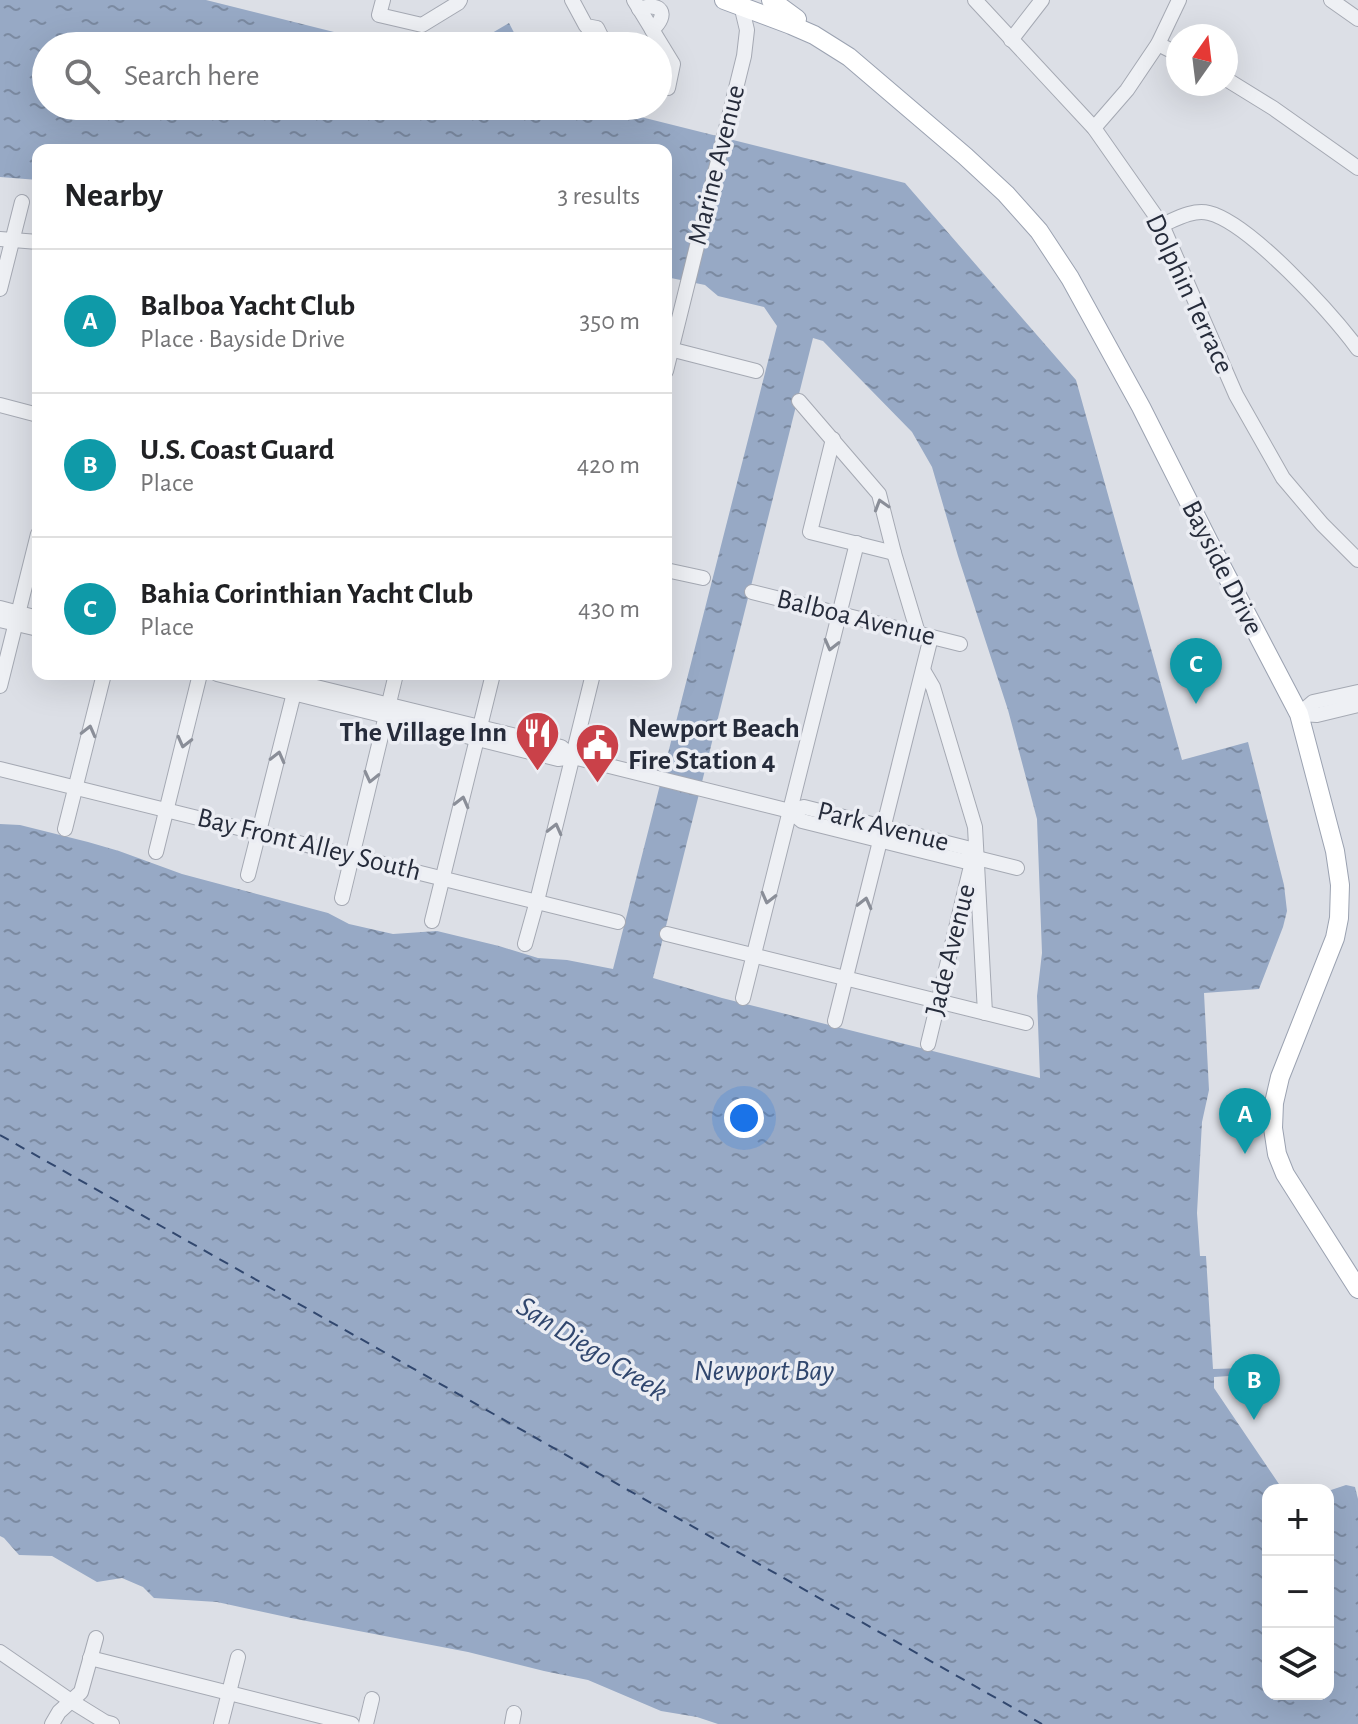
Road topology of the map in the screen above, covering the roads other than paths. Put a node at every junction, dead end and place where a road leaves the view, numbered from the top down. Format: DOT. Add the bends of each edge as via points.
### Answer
graph roads {
  1 [pos="383,0"];
  2 [pos="460,0"];
  3 [pos="572,0"];
  4 [pos="771,0"];
  5 [pos="975,0"];
  6 [pos="1042,0"];
  7 [pos="1179,0"];
  8 [pos="1331,0"];
  9 [pos="735,2"];
  10 [pos="636,4"];
  11 [pos="1358,19"];
  12 [pos="599,32"];
  13 [pos="653,32"];
  14 [pos="814,35"];
  15 [pos="1011,40"];
  16 [pos="1158,44"];
  17 [pos="1166,48"];
  18 [pos="1238,86"];
  19 [pos="1094,128"];
  20 [pos="1358,168"];
  21 [pos="22,202"];
  22 [pos="1162,225"];
  23 [pos="6,240"];
  24 [pos="32,242"];
  25 [pos="0,289"];
  26 [pos="672,339"];
  27 [pos="1358,349"];
  28 [pos="672,350"];
  29 [pos="756,371"];
  30 [pos="799,401"];
  31 [pos="0,405"];
  32 [pos="32,413"];
  33 [pos="833,439"];
  34 [pos="857,543"];
  35 [pos="894,553"];
  36 [pos="32,558"];
  37 [pos="1358,560"];
  38 [pos="672,571"];
  39 [pos="703,578"];
  40 [pos="752,592"];
  41 [pos="0,608"];
  42 [pos="839,614"];
  43 [pos="17,618"];
  44 [pos="32,618"];
  45 [pos="0,620"];
  46 [pos="32,626"];
  47 [pos="924,635"];
  48 [pos="960,644"];
  49 [pos="923,670"];
  50 [pos="102,680"];
  51 [pos="199,680"];
  52 [pos="270,680"];
  53 [pos="394,680"];
  54 [pos="492,680"];
  55 [pos="592,680"];
  56 [pos="296,683"];
  57 [pos="0,686"];
  58 [pos="1358,692"];
  59 [pos="1358,705"];
  60 [pos="387,710"];
  61 [pos="1299,714"];
  62 [pos="479,732"];
  63 [pos="573,757"];
  64 [pos="0,769"];
  65 [pos="75,787"];
  66 [pos="167,810"];
  67 [pos="790,811"];
  68 [pos="65,829"];
  69 [pos="259,833"];
  70 [pos="883,834"];
  71 [pos="156,852"];
  72 [pos="352,856"];
  73 [pos="975,857"];
  74 [pos="1017,868"];
  75 [pos="248,875"];
  76 [pos="443,878"];
  77 [pos="342,898"];
  78 [pos="537,901"];
  79 [pos="432,921"];
  80 [pos="618,922"];
  81 [pos="667,934"];
  82 [pos="525,944"];
  83 [pos="753,956"];
  84 [pos="846,979"];
  85 [pos="743,998"];
  86 [pos="938,1001"];
  87 [pos="985,1013"];
  88 [pos="835,1021"];
  89 [pos="1026,1023"];
  90 [pos="928,1044"];
  91 [pos="1358,1289"];
  92 [pos="96,1638"];
  93 [pos="0,1652"];
  94 [pos="238,1657"];
  95 [pos="90,1658"];
  96 [pos="229,1692"];
  97 [pos="372,1699"];
  98 [pos="71,1701"];
  99 [pos="108,1723"];
  100 [pos="52,1724"];
  101 [pos="221,1724"];
  102 [pos="352,1724"];
  103 [pos="366,1724"];
  1 -- 2 [label="street" via="379,15 422,25"];
  3 -- 12 [label="street" via="586,26"];
  4 -- 14 [label="main road"];
  5 -- 15 [label="street, Dolphin Terrace"];
  6 -- 15 [label="street"];
  7 -- 16 [label="street"];
  8 -- 11 [label="street"];
  9 -- 14 [label="main road, Bayside Drive"];
  9 -- 26 [label="street, Marine Avenue" via="746,41"];
  10 -- 13 [label="street"];
  14 -- 61 [label="main road, Bayside Drive" via="849,57 965,156 1039,231 1141,407"];
  15 -- 19 [label="street, Dolphin Terrace"];
  16 -- 17 [label="street"];
  16 -- 19 [label="street"];
  18 -- 20 [label="street"];
  19 -- 22 [label="street, Dolphin Terrace"];
  21 -- 23 [label="street"];
  22 -- 27 [label="street" via="1201,212 1235,225 1311,294"];
  22 -- 37 [label="street, Dolphin Terrace" via="1236,395 1283,478"];
  23 -- 24 [label="street"];
  23 -- 25 [label="street"];
  28 -- 29 [label="street"];
  30 -- 33 [label="street"];
  31 -- 32 [label="street"];
  33 -- 34 [label="street" via="810,532"];
  35 -- 33 [label="street, one-way" via="879,494"];
  34 -- 35 [label="street"];
  34 -- 42 [label="street"];
  35 -- 47 [label="street"];
  36 -- 43 [label="street"];
  38 -- 39 [label="street"];
  40 -- 42 [label="street, Balboa Avenue"];
  41 -- 43 [label="street"];
  42 -- 47 [label="street, Balboa Avenue"];
  42 -- 67 [label="street, one-way"];
  43 -- 44 [label="street"];
  43 -- 45 [label="street"];
  43 -- 46 [label="street"];
  43 -- 57 [label="street"];
  47 -- 48 [label="street, Balboa Avenue"];
  47 -- 49 [label="street"];
  49 -- 70 [label="street"];
  49 -- 73 [label="street" via="933,687 975,827"];
  65 -- 50 [label="street, one-way"];
  51 -- 66 [label="street, one-way"];
  52 -- 56 [label="street, Park Avenue"];
  53 -- 60 [label="street"];
  54 -- 62 [label="street"];
  55 -- 63 [label="street"];
  56 -- 60 [label="street, Park Avenue"];
  69 -- 56 [label="street, one-way"];
  58 -- 61 [label="street" via="1313,702"];
  59 -- 61 [label="street"];
  60 -- 62 [label="street, Park Avenue"];
  60 -- 72 [label="street, one-way"];
  61 -- 91 [label="main road, Bayside Drive" via="1335,851 1339,918 1280,1077 1273,1128 1285,1174"];
  62 -- 63 [label="street, Park Avenue" via="561,747"];
  76 -- 62 [label="street, one-way"];
  63 -- 67 [label="street, Park Avenue"];
  78 -- 63 [label="street, one-way"];
  64 -- 65 [label="street, Bay Front Alley South"];
  65 -- 66 [label="street, Bay Front Alley South"];
  65 -- 68 [label="street"];
  66 -- 69 [label="street, Bay Front Alley South"];
  66 -- 71 [label="street"];
  67 -- 70 [label="street, Park Avenue" via="804,807"];
  67 -- 83 [label="street, one-way"];
  69 -- 72 [label="street, Bay Front Alley South"];
  69 -- 75 [label="street"];
  70 -- 73 [label="street, Park Avenue" via="967,848"];
  84 -- 70 [label="street, one-way"];
  72 -- 76 [label="street, Bay Front Alley South"];
  72 -- 77 [label="street"];
  73 -- 74 [label="street, Park Avenue"];
  73 -- 86 [label="street, Jade Avenue"];
  73 -- 87 [label="street"];
  76 -- 78 [label="street, Bay Front Alley South"];
  76 -- 79 [label="street"];
  78 -- 80 [label="street, Bay Front Alley South"];
  78 -- 82 [label="street"];
  81 -- 83 [label="street"];
  83 -- 84 [label="street"];
  83 -- 85 [label="street"];
  84 -- 86 [label="street"];
  84 -- 88 [label="street"];
  86 -- 87 [label="street"];
  86 -- 90 [label="street, Jade Avenue"];
  87 -- 89 [label="street"];
  92 -- 95 [label="street"];
  93 -- 98 [label="street"];
  94 -- 96 [label="street"];
  95 -- 96 [label="street"];
  95 -- 98 [label="street" via="81,1692"];
  96 -- 101 [label="street"];
  96 -- 102 [label="street"];
  97 -- 103 [label="street"];
  98 -- 99 [label="street"];
  98 -- 100 [label="street"];
}
